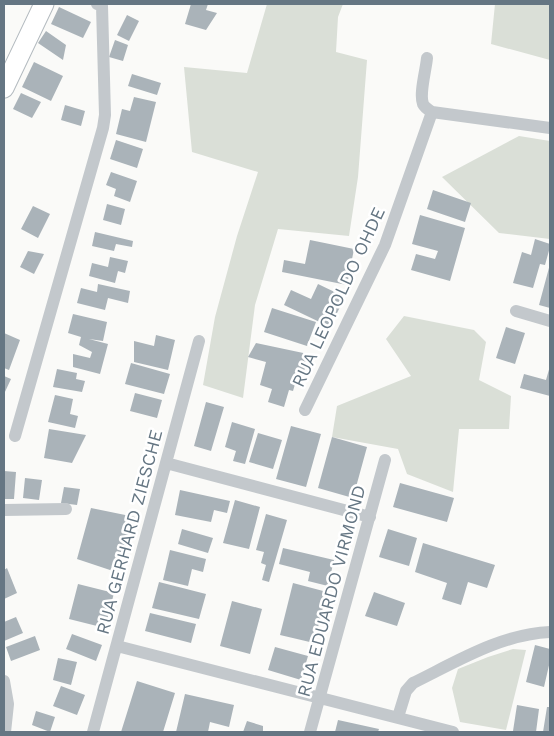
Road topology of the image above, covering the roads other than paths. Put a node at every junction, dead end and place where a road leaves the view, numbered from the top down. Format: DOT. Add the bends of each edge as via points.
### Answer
graph roads {
  1 [pos="44,4"];
  2 [pos="96,4"];
  3 [pos="427,58"];
  4 [pos="4,88"];
  5 [pos="432,112"];
  6 [pos="550,128"];
  7 [pos="516,311"];
  8 [pos="550,322"];
  9 [pos="199,341"];
  10 [pos="305,410"];
  11 [pos="15,436"];
  12 [pos="385,460"];
  13 [pos="166,463"];
  14 [pos="66,509"];
  15 [pos="4,510"];
  16 [pos="370,517"];
  17 [pos="550,632"];
  18 [pos="117,646"];
  19 [pos="4,681"];
  20 [pos="319,699"];
  21 [pos="398,717"];
  22 [pos="5,732"];
  23 [pos="93,732"];
  24 [pos="310,732"];
  25 [pos="454,732"];
  1 -- 4 [label="main road"];
  2 -- 11 [label="street" via="102,6 103,128"];
  3 -- 5 [label="street" via="423,103"];
  5 -- 6 [label="street"];
  5 -- 10 [label="street, RUA LEOPOLDO OHDE" via="386,245"];
  7 -- 8 [label="street"];
  9 -- 13 [label="street, RUA GERHARD ZIESCHE"];
  12 -- 16 [label="street, RUA EDUARDO VIRMOND"];
  13 -- 16 [label="street"];
  13 -- 18 [label="street, RUA GERHARD ZIESCHE"];
  14 -- 15 [label="street"];
  16 -- 20 [label="street, RUA EDUARDO VIRMOND"];
  17 -- 21 [label="street" via="523,635 492,645 413,683 406,691"];
  18 -- 20 [label="street"];
  18 -- 23 [label="street, RUA GERHARD ZIESCHE"];
  19 -- 22 [label="street" via="8,704"];
  20 -- 21 [label="street"];
  20 -- 24 [label="street, RUA EDUARDO VIRMOND"];
  21 -- 25 [label="street"];
}
